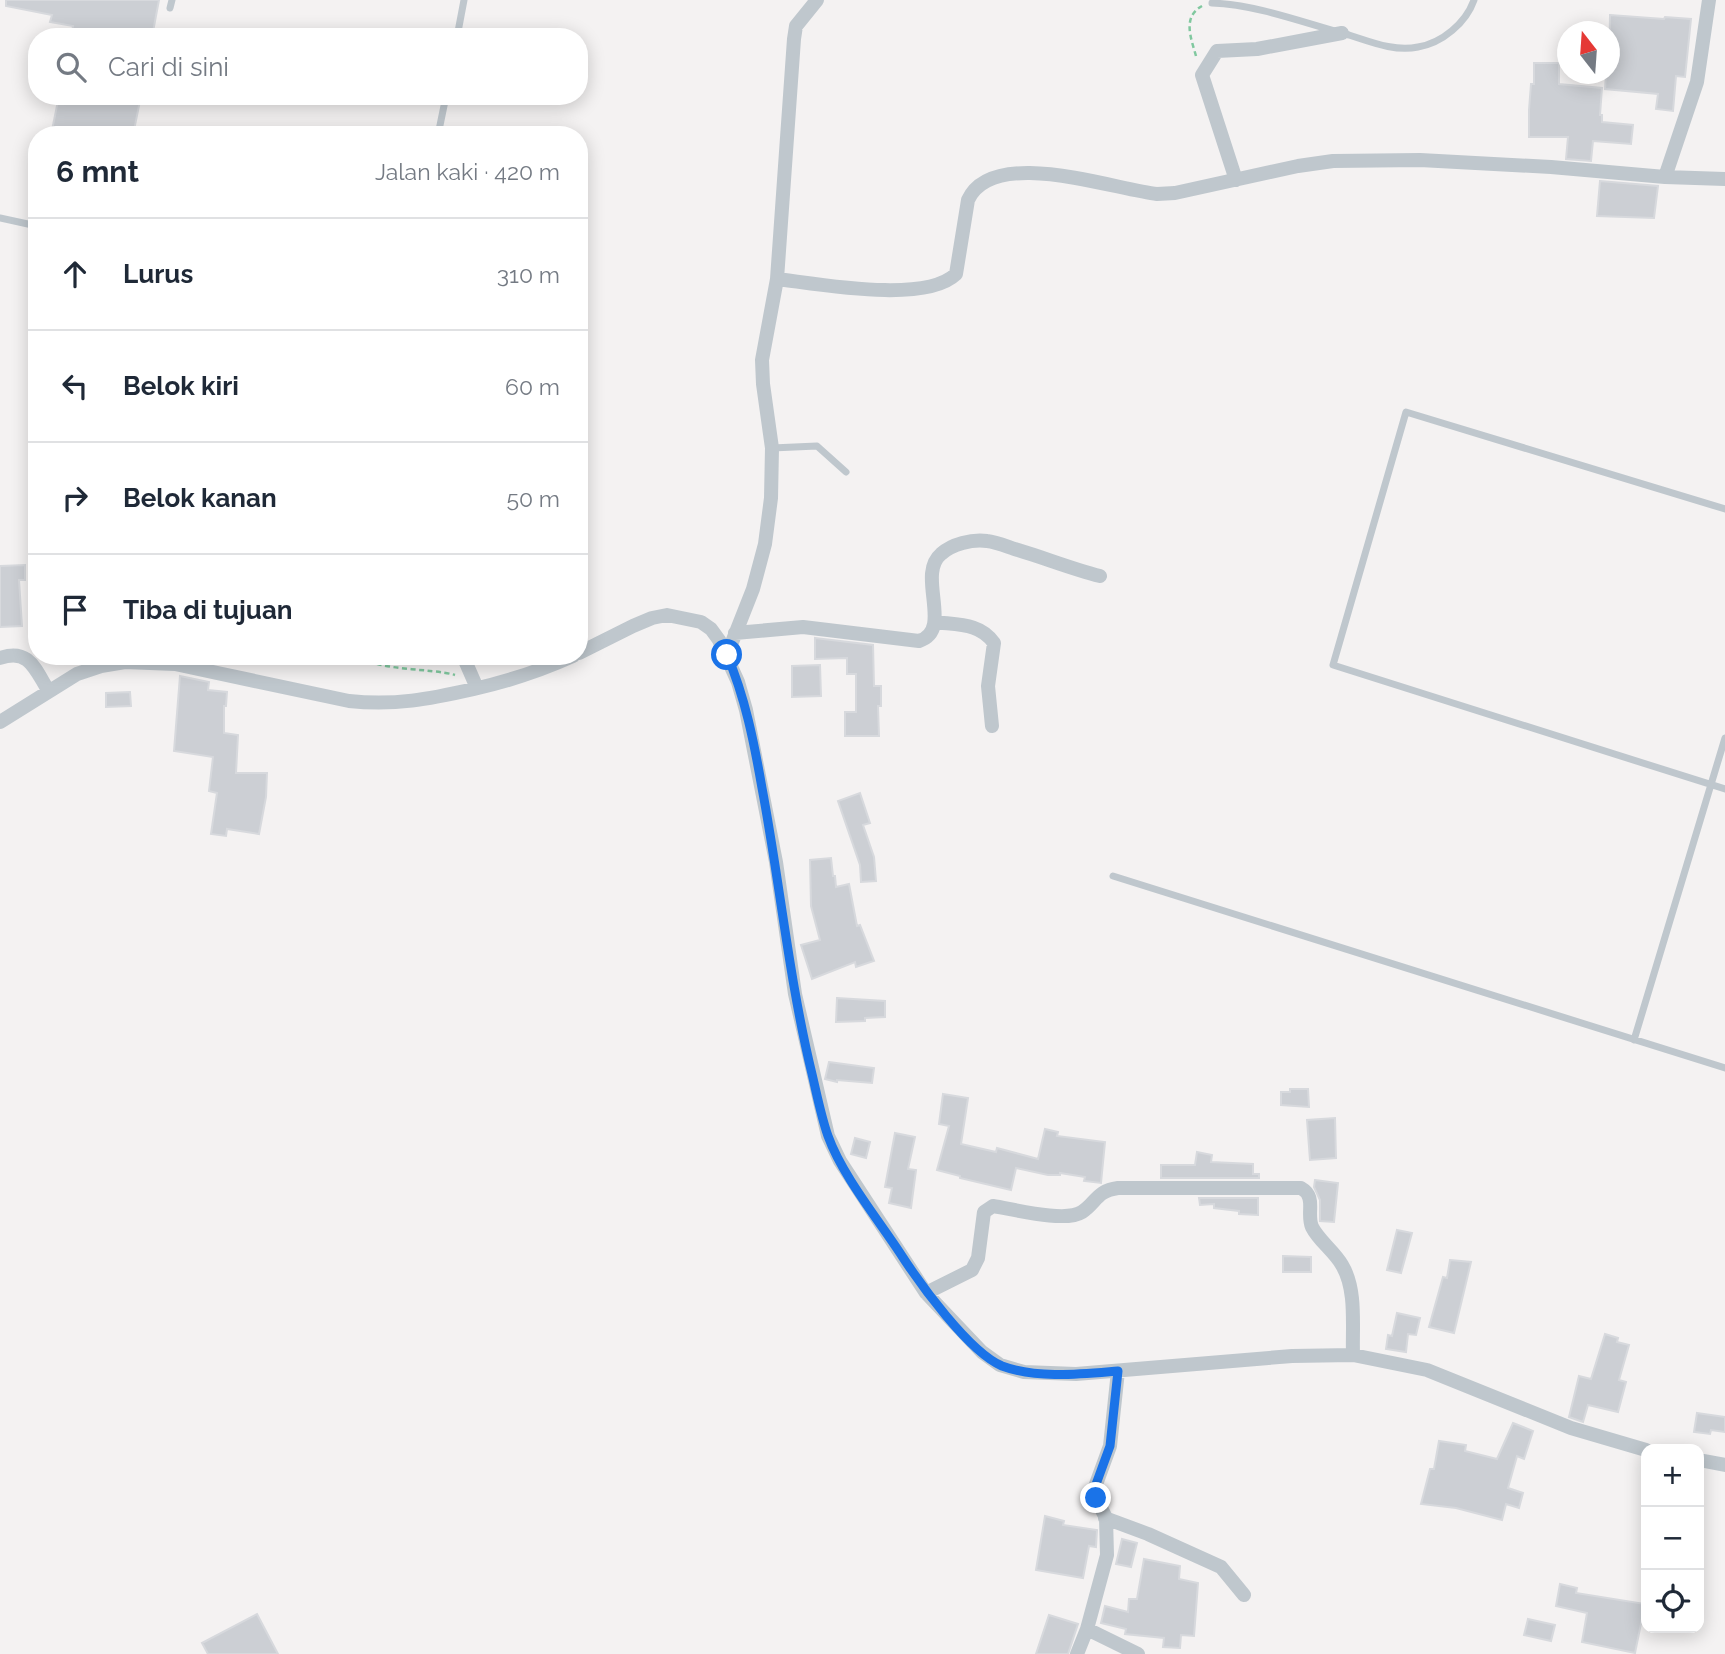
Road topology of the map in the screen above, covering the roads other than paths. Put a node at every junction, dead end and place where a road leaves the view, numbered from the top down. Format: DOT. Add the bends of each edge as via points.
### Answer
graph roads {
  1 [pos="464,0"];
  2 [pos="817,0"];
  3 [pos="1474,0"];
  4 [pos="1709,0"];
  5 [pos="1212,3"];
  6 [pos="459,28"];
  7 [pos="1342,33"];
  8 [pos="444,105"];
  9 [pos="440,126"];
  10 [pos="1665,177"];
  11 [pos="1725,179"];
  12 [pos="1236,180"];
  13 [pos="0,218"];
  14 [pos="28,224"];
  15 [pos="777,279"];
  16 [pos="772,448"];
  17 [pos="846,472"];
  18 [pos="1725,509"];
  19 [pos="1100,576"];
  20 [pos="935,622"];
  21 [pos="735,633"];
  22 [pos="588,649"];
  23 [pos="727,655"];
  24 [pos="0,659"];
  25 [pos="28,661"];
  26 [pos="31,665"];
  27 [pos="111,665"];
  28 [pos="180,665"];
  29 [pos="466,665"];
  30 [pos="550,665"];
  31 [pos="473,689"];
  32 [pos="48,690"];
  33 [pos="0,722"];
  34 [pos="992,726"];
  35 [pos="1725,738"];
  36 [pos="1711,785"];
  37 [pos="1725,789"];
  38 [pos="1112,876"];
  39 [pos="1634,1040"];
  40 [pos="1725,1068"];
  41 [pos="926,1293"];
  42 [pos="1353,1355"];
  43 [pos="1118,1371"];
  44 [pos="1641,1449"];
  45 [pos="1704,1461"];
  46 [pos="1725,1465"];
  47 [pos="1105,1518"];
  48 [pos="1244,1595"];
  49 [pos="1087,1629"];
  50 [pos="1077,1654"];
  51 [pos="1138,1654"];
  1 -- 6 [label="lane"];
  2 -- 15 [label="street" via="796,26 794,39"];
  3 -- 7 [label="lane" via="1460,24 1442,39 1418,48 1388,47"];
  4 -- 10 [label="street" via="1697,82"];
  5 -- 7 [label="lane" via="1262,10"];
  7 -- 12 [label="street" via="1257,49 1217,51 1202,75"];
  8 -- 9 [label="lane"];
  10 -- 11 [label="street"];
  10 -- 12 [label="street" via="1420,160 1353,160 1314,163"];
  12 -- 15 [label="street" via="1157,194 1037,173 1000,176 972,190 956,274 940,285 871,289"];
  13 -- 14 [label="lane"];
  15 -- 16 [label="street" via="762,360"];
  16 -- 17 [label="lane" via="817,446"];
  16 -- 21 [label="street" via="765,544"];
  18 -- 36 [label="lane" via="1406,412 1333,665"];
  19 -- 20 [label="street" via="987,541 966,542 935,560 931,577"];
  20 -- 21 [label="street" via="929,636 919,641 803,627"];
  20 -- 34 [label="street" via="972,627 987,633 994,643 988,686"];
  21 -- 23 [label="street"];
  22 -- 23 [label="street" via="667,615 701,622 711,629"];
  23 -- 41 [label="street" via="759,771 794,994 828,1136"];
  24 -- 25 [label="street" via="9,655"];
  26 -- 32 [label="street"];
  27 -- 32 [label="street" via="77,674"];
  28 -- 31 [label="street" via="379,704"];
  29 -- 31 [label="street"];
  30 -- 31 [label="street"];
  32 -- 33 [label="street"];
  35 -- 36 [label="lane"];
  36 -- 37 [label="lane"];
  36 -- 39 [label="lane"];
  38 -- 39 [label="lane"];
  39 -- 40 [label="lane"];
  41 -- 42 [label="street" via="972,1270 984,1212 993,1206 1066,1217 1083,1212 1104,1190 1118,1188 1301,1188 1310,1198 1313,1229 1341,1262 1351,1284"];
  41 -- 43 [label="street" via="1000,1365 1024,1372"];
  42 -- 43 [label="street"];
  42 -- 44 [label="street" via="1427,1370 1571,1428"];
  43 -- 47 [label="street" via="1110,1446 1095,1487"];
  45 -- 46 [label="street"];
  47 -- 48 [label="street" via="1221,1567"];
  47 -- 49 [label="street" via="1107,1555"];
  49 -- 50 [label="street"];
  49 -- 51 [label="street"];
}
